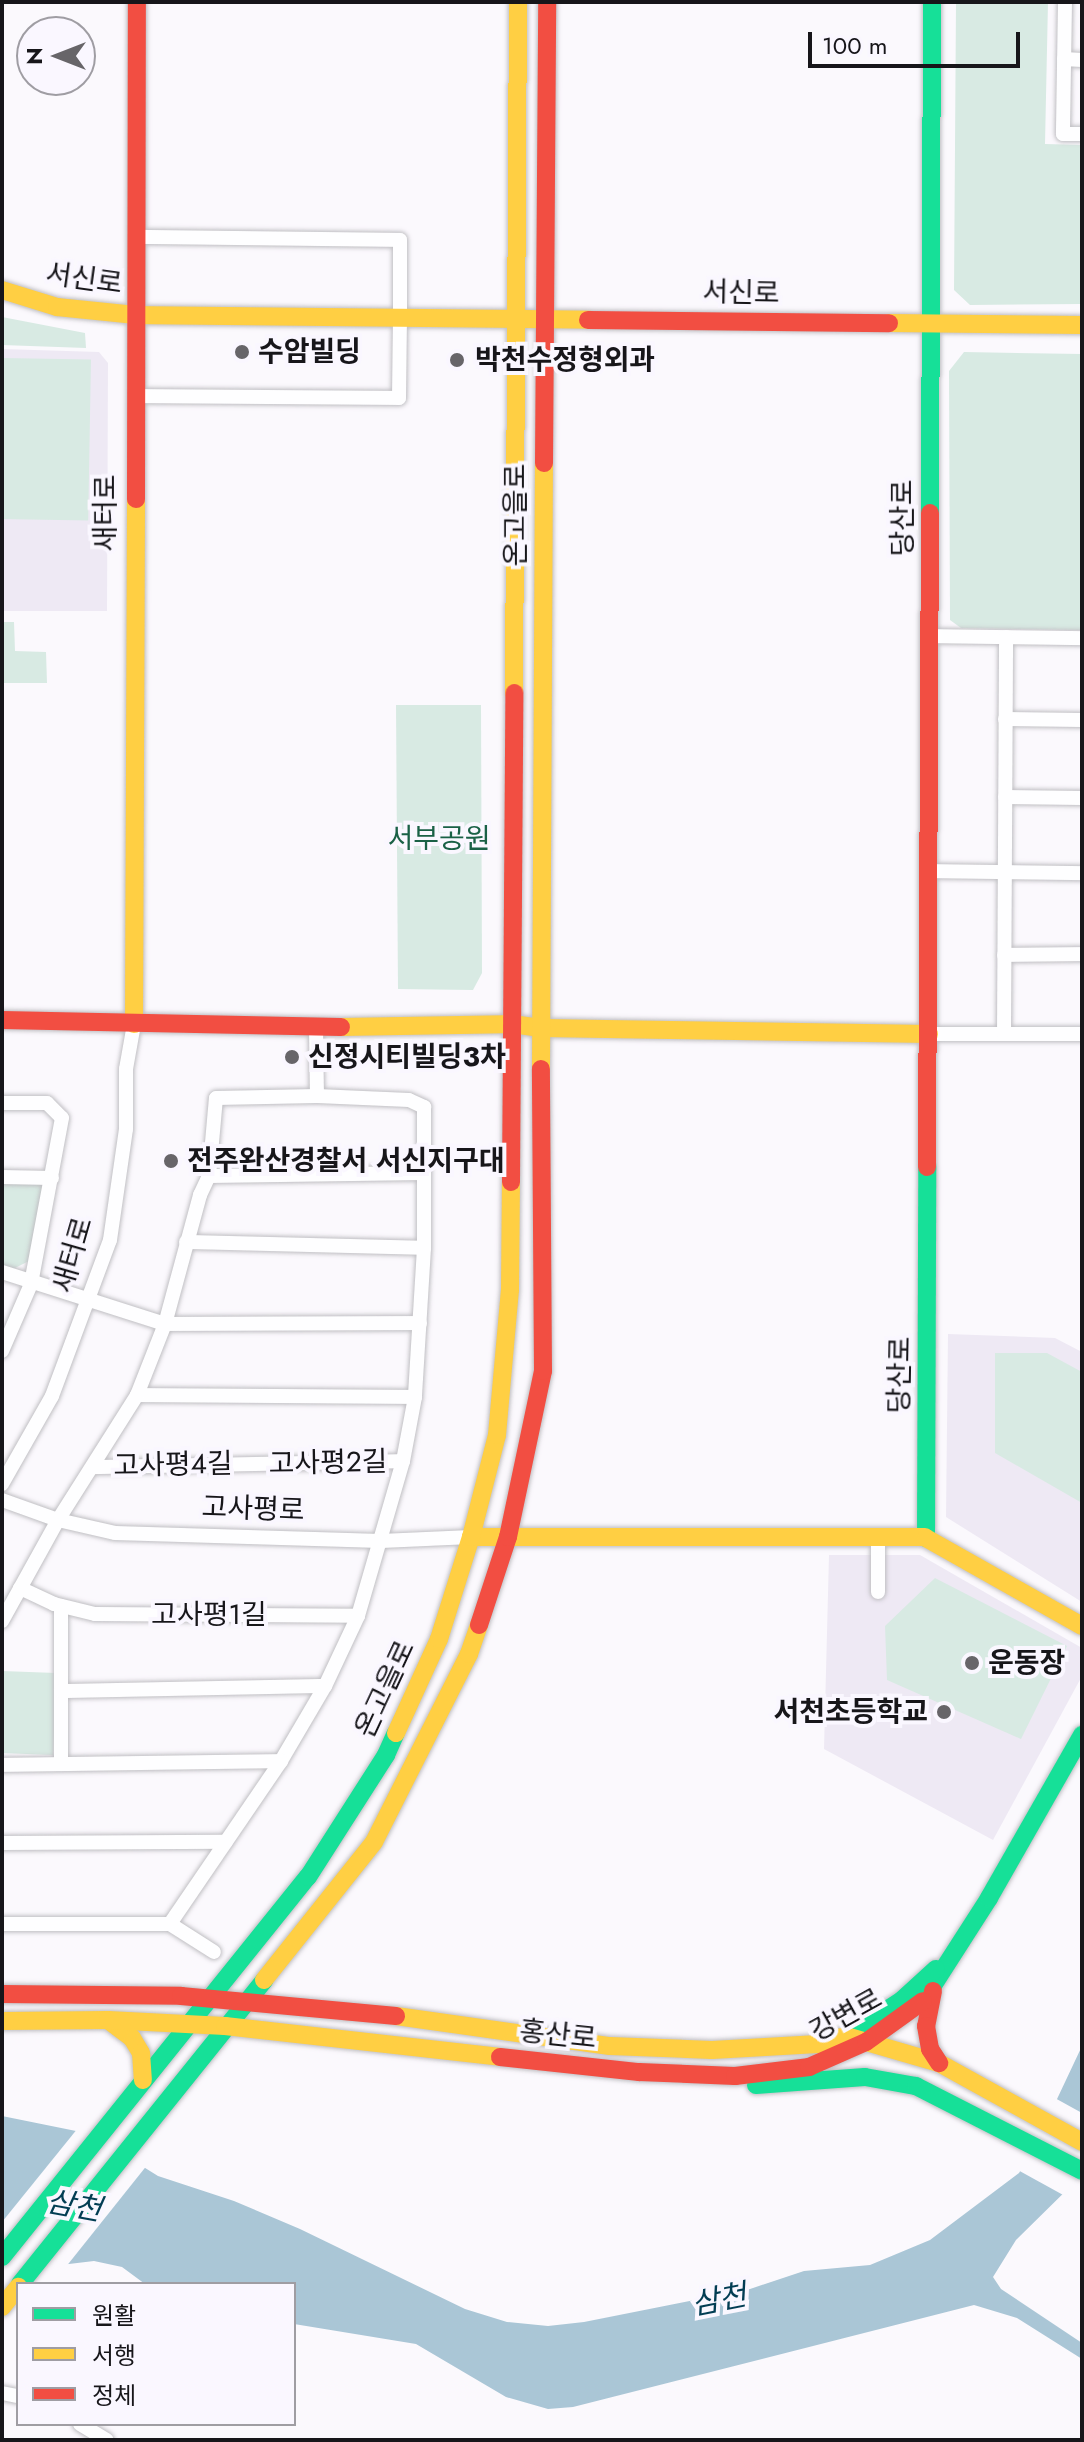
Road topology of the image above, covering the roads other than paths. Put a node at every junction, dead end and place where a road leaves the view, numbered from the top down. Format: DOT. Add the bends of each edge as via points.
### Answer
graph roads {
  1 [pos="137,2"];
  2 [pos="518,2"];
  3 [pos="547,2"];
  4 [pos="932,2"];
  5 [pos="1065,2"];
  6 [pos="1064,59"];
  7 [pos="1082,60"];
  8 [pos="1082,134"];
  9 [pos="136,237"];
  10 [pos="2,290"];
  11 [pos="136,315"];
  12 [pos="400,317"];
  13 [pos="515,319"];
  14 [pos="547,320"];
  15 [pos="930,323"];
  16 [pos="1082,325"];
  17 [pos="135,396"];
  18 [pos="930,636"];
  19 [pos="1006,637"];
  20 [pos="1082,638"];
  21 [pos="1005,719"];
  22 [pos="1082,720"];
  23 [pos="1005,797"];
  24 [pos="1082,798"];
  25 [pos="930,871"];
  26 [pos="1005,871"];
  27 [pos="1082,873"];
  28 [pos="1082,954"];
  29 [pos="1004,955"];
  30 [pos="2,1020"];
  31 [pos="134,1024"];
  32 [pos="512,1024"];
  33 [pos="316,1027"];
  34 [pos="541,1028"];
  35 [pos="929,1034"];
  36 [pos="1004,1034"];
  37 [pos="1082,1034"];
  38 [pos="317,1096"];
  39 [pos="2,1103"];
  40 [pos="424,1173"];
  41 [pos="209,1176"];
  42 [pos="2,1177"];
  43 [pos="52,1178"];
  44 [pos="186,1242"];
  45 [pos="424,1248"];
  46 [pos="2,1272"];
  47 [pos="31,1284"];
  48 [pos="90,1301"];
  49 [pos="420,1323"];
  50 [pos="165,1324"];
  51 [pos="3,1348"];
  52 [pos="137,1395"];
  53 [pos="415,1397"];
  54 [pos="403,1461"];
  55 [pos="252,1464"];
  56 [pos="94,1467"];
  57 [pos="2,1484"];
  58 [pos="2,1500"];
  59 [pos="58,1520"];
  60 [pos="471,1537"];
  61 [pos="508,1537"];
  62 [pos="878,1537"];
  63 [pos="925,1537"];
  64 [pos="381,1541"];
  65 [pos="20,1588"];
  66 [pos="878,1592"];
  67 [pos="61,1606"];
  68 [pos="358,1616"];
  69 [pos="2,1621"];
  70 [pos="1082,1626"];
  71 [pos="325,1686"];
  72 [pos="61,1691"];
  73 [pos="1082,1735"];
  74 [pos="281,1761"];
  75 [pos="61,1763"];
  76 [pos="2,1765"];
  77 [pos="226,1842"];
  78 [pos="2,1843"];
  79 [pos="2,1924"];
  80 [pos="170,1924"];
  81 [pos="214,1952"];
  82 [pos="954,1954"];
  83 [pos="934,1986"];
  84 [pos="2,1994"];
  85 [pos="207,1999"];
  86 [pos="243,2002"];
  87 [pos="108,2020"];
  88 [pos="2,2021"];
  89 [pos="190,2023"];
  90 [pos="225,2026"];
  91 [pos="846,2036"];
  92 [pos="866,2042"];
  93 [pos="939,2063"];
  94 [pos="735,2076"];
  95 [pos="143,2080"];
  96 [pos="1082,2142"];
  97 [pos="1082,2171"];
  98 [pos="2,2257"];
  99 [pos="21,2282"];
  100 [pos="16,2289"];
  101 [pos="2,2307"];
  102 [pos="83,2426"];
  103 [pos="107,2440"];
  1 -- 9 [label="street, 새터로"];
  2 -- 13 [label="street, 온고을로"];
  3 -- 14 [label="street, 온고을로"];
  4 -- 15 [label="street, 당산로"];
  5 -- 6 [label="street"];
  6 -- 7 [label="street"];
  6 -- 8 [label="street" via="1063,134"];
  9 -- 11 [label="street, 새터로"];
  9 -- 12 [label="street, 서신로" via="400,240"];
  10 -- 11 [label="street, 서신로" via="57,307"];
  11 -- 12 [label="street, 서신로"];
  11 -- 17 [label="street, 새터로"];
  12 -- 13 [label="street, 서신로"];
  12 -- 17 [label="street" via="399,398"];
  13 -- 14 [label="street, 서신로"];
  13 -- 32 [label="street, 온고을로"];
  14 -- 15 [label="street, 서신로"];
  14 -- 34 [label="street, 온고을로"];
  15 -- 16 [label="street, 서신로"];
  15 -- 18 [label="street, 당산로"];
  17 -- 31 [label="street, 새터로"];
  18 -- 19 [label="street"];
  18 -- 25 [label="street, 당산로"];
  19 -- 20 [label="street"];
  19 -- 21 [label="street"];
  21 -- 22 [label="street"];
  21 -- 23 [label="street"];
  23 -- 24 [label="street"];
  23 -- 26 [label="street"];
  25 -- 26 [label="street"];
  25 -- 35 [label="street, 당산로"];
  26 -- 27 [label="street"];
  26 -- 29 [label="street"];
  28 -- 29 [label="street"];
  29 -- 36 [label="street"];
  30 -- 31 [label="street"];
  31 -- 33 [label="street"];
  31 -- 48 [label="street, 새터로" via="115,1209"];
  32 -- 33 [label="street"];
  32 -- 34 [label="street"];
  32 -- 60 [label="street, 온고을로" via="510,1290 497,1435"];
  33 -- 38 [label="street"];
  34 -- 35 [label="street"];
  34 -- 61 [label="street, 온고을로" via="543,1371"];
  35 -- 36 [label="street"];
  35 -- 63 [label="street, 당산로"];
  36 -- 37 [label="street"];
  38 -- 40 [label="street, 고사평2길" via="409,1100 424,1107"];
  38 -- 41 [label="street, 고사평4길" via="216,1098"];
  39 -- 43 [label="street" via="47,1103 62,1118"];
  40 -- 41 [label="street"];
  40 -- 45 [label="street, 고사평2길"];
  41 -- 44 [label="street, 고사평4길"];
  42 -- 43 [label="street"];
  43 -- 47 [label="street"];
  44 -- 45 [label="street"];
  44 -- 50 [label="street, 고사평4길"];
  45 -- 49 [label="street, 고사평2길"];
  46 -- 47 [label="street"];
  47 -- 48 [label="street"];
  47 -- 51 [label="street"];
  48 -- 50 [label="street"];
  48 -- 57 [label="street, 새터로" via="52,1396"];
  49 -- 50 [label="street"];
  49 -- 53 [label="street, 고사평2길"];
  50 -- 52 [label="street, 고사평4길"];
  52 -- 53 [label="street"];
  52 -- 56 [label="street, 고사평4길"];
  53 -- 54 [label="street, 고사평2길"];
  54 -- 55 [label="street, 고사평2길"];
  54 -- 64 [label="street, 고사평2길"];
  55 -- 56 [label="street, 고사평4길"];
  56 -- 59 [label="street, 고사평4길"];
  58 -- 59 [label="street, 고사평로"];
  59 -- 64 [label="street, 고사평로" via="115,1533"];
  59 -- 65 [label="street, 고사평4길"];
  60 -- 61 [label="street, 고사평로"];
  60 -- 64 [label="street, 고사평로"];
  60 -- 85 [label="street, 온고을로" via="439,1639 386,1755 308,1877 239,1967"];
  61 -- 62 [label="street"];
  61 -- 86 [label="street, 온고을로" via="469,1654 374,1842"];
  62 -- 63 [label="street"];
  62 -- 66 [label="street"];
  63 -- 70 [label="street"];
  64 -- 68 [label="street"];
  65 -- 67 [label="street, 고사평1길"];
  65 -- 69 [label="street, 고사평4길"];
  67 -- 68 [label="street, 고사평1길" via="95,1614"];
  67 -- 72 [label="street"];
  68 -- 71 [label="street"];
  71 -- 72 [label="street"];
  71 -- 74 [label="street"];
  72 -- 75 [label="street"];
  73 -- 82 [label="street, 강변로"];
  74 -- 75 [label="street"];
  74 -- 77 [label="street"];
  75 -- 76 [label="street"];
  77 -- 78 [label="street"];
  77 -- 80 [label="street"];
  79 -- 80 [label="street"];
  80 -- 81 [label="street"];
  82 -- 83 [label="street, 강변로"];
  82 -- 91 [label="street, 강변로" via="902,2000"];
  83 -- 92 [label="street, 강변로" via="920,2005"];
  83 -- 93 [label="street" via="926,2026"];
  84 -- 85 [label="street, 홍산로"];
  85 -- 86 [label="street, 홍산로"];
  85 -- 89 [label="street, 온고을로"];
  86 -- 90 [label="street, 온고을로"];
  86 -- 91 [label="street, 홍산로" via="364,2011 610,2046 712,2050 818,2044"];
  87 -- 88 [label="street, 홍산로"];
  87 -- 89 [label="street, 홍산로"];
  87 -- 95 [label="street" via="132,2038 141,2053"];
  89 -- 90 [label="street, 홍산로"];
  89 -- 95 [label="street, 온고을로"];
  90 -- 94 [label="street, 홍산로" via="639,2072"];
  90 -- 99 [label="street, 온고을로"];
  91 -- 92 [label="street, 홍산로"];
  92 -- 93 [label="street, 홍산로"];
  92 -- 94 [label="street, 강변로" via="809,2067"];
  93 -- 96 [label="street, 홍산로"];
  94 -- 97 [label="street, 홍산로" via="740,2086 865,2077 916,2086"];
  95 -- 98 [label="street, 온고을로"];
  100 -- 101 [label="street, 온고을로"];
  102 -- 103 [label="street"];
}
